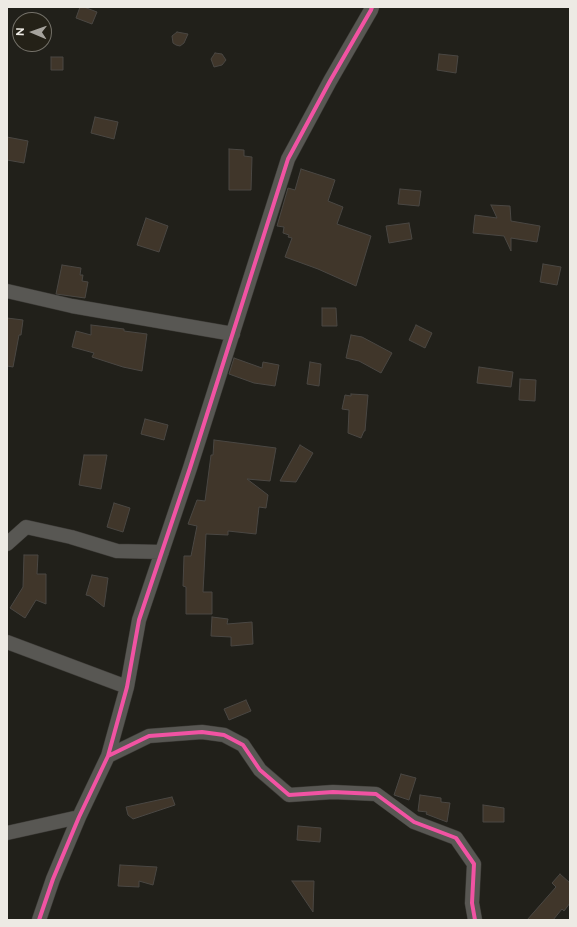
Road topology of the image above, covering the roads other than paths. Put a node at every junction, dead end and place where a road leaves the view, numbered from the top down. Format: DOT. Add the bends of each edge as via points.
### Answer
graph roads {
  1 [pos="372,7"];
  2 [pos="7,291"];
  3 [pos="233,334"];
  4 [pos="7,544"];
  5 [pos="162,552"];
  6 [pos="7,642"];
  7 [pos="127,687"];
  8 [pos="108,756"];
  9 [pos="79,817"];
  10 [pos="7,833"];
  11 [pos="39,920"];
  12 [pos="475,920"];
  1 -- 3 [label="street" via="288,159"];
  2 -- 3 [label="street" via="72,306"];
  3 -- 5 [label="street"];
  4 -- 5 [label="street" via="26,527 117,551"];
  5 -- 7 [label="street" via="139,620"];
  6 -- 7 [label="street"];
  7 -- 8 [label="street"];
  8 -- 9 [label="street"];
  8 -- 12 [label="street" via="149,736 202,732 217,734 244,745 260,770 289,795 333,792 376,794 414,822 456,838 474,864 472,903"];
  9 -- 10 [label="street"];
  9 -- 11 [label="street"];
}
